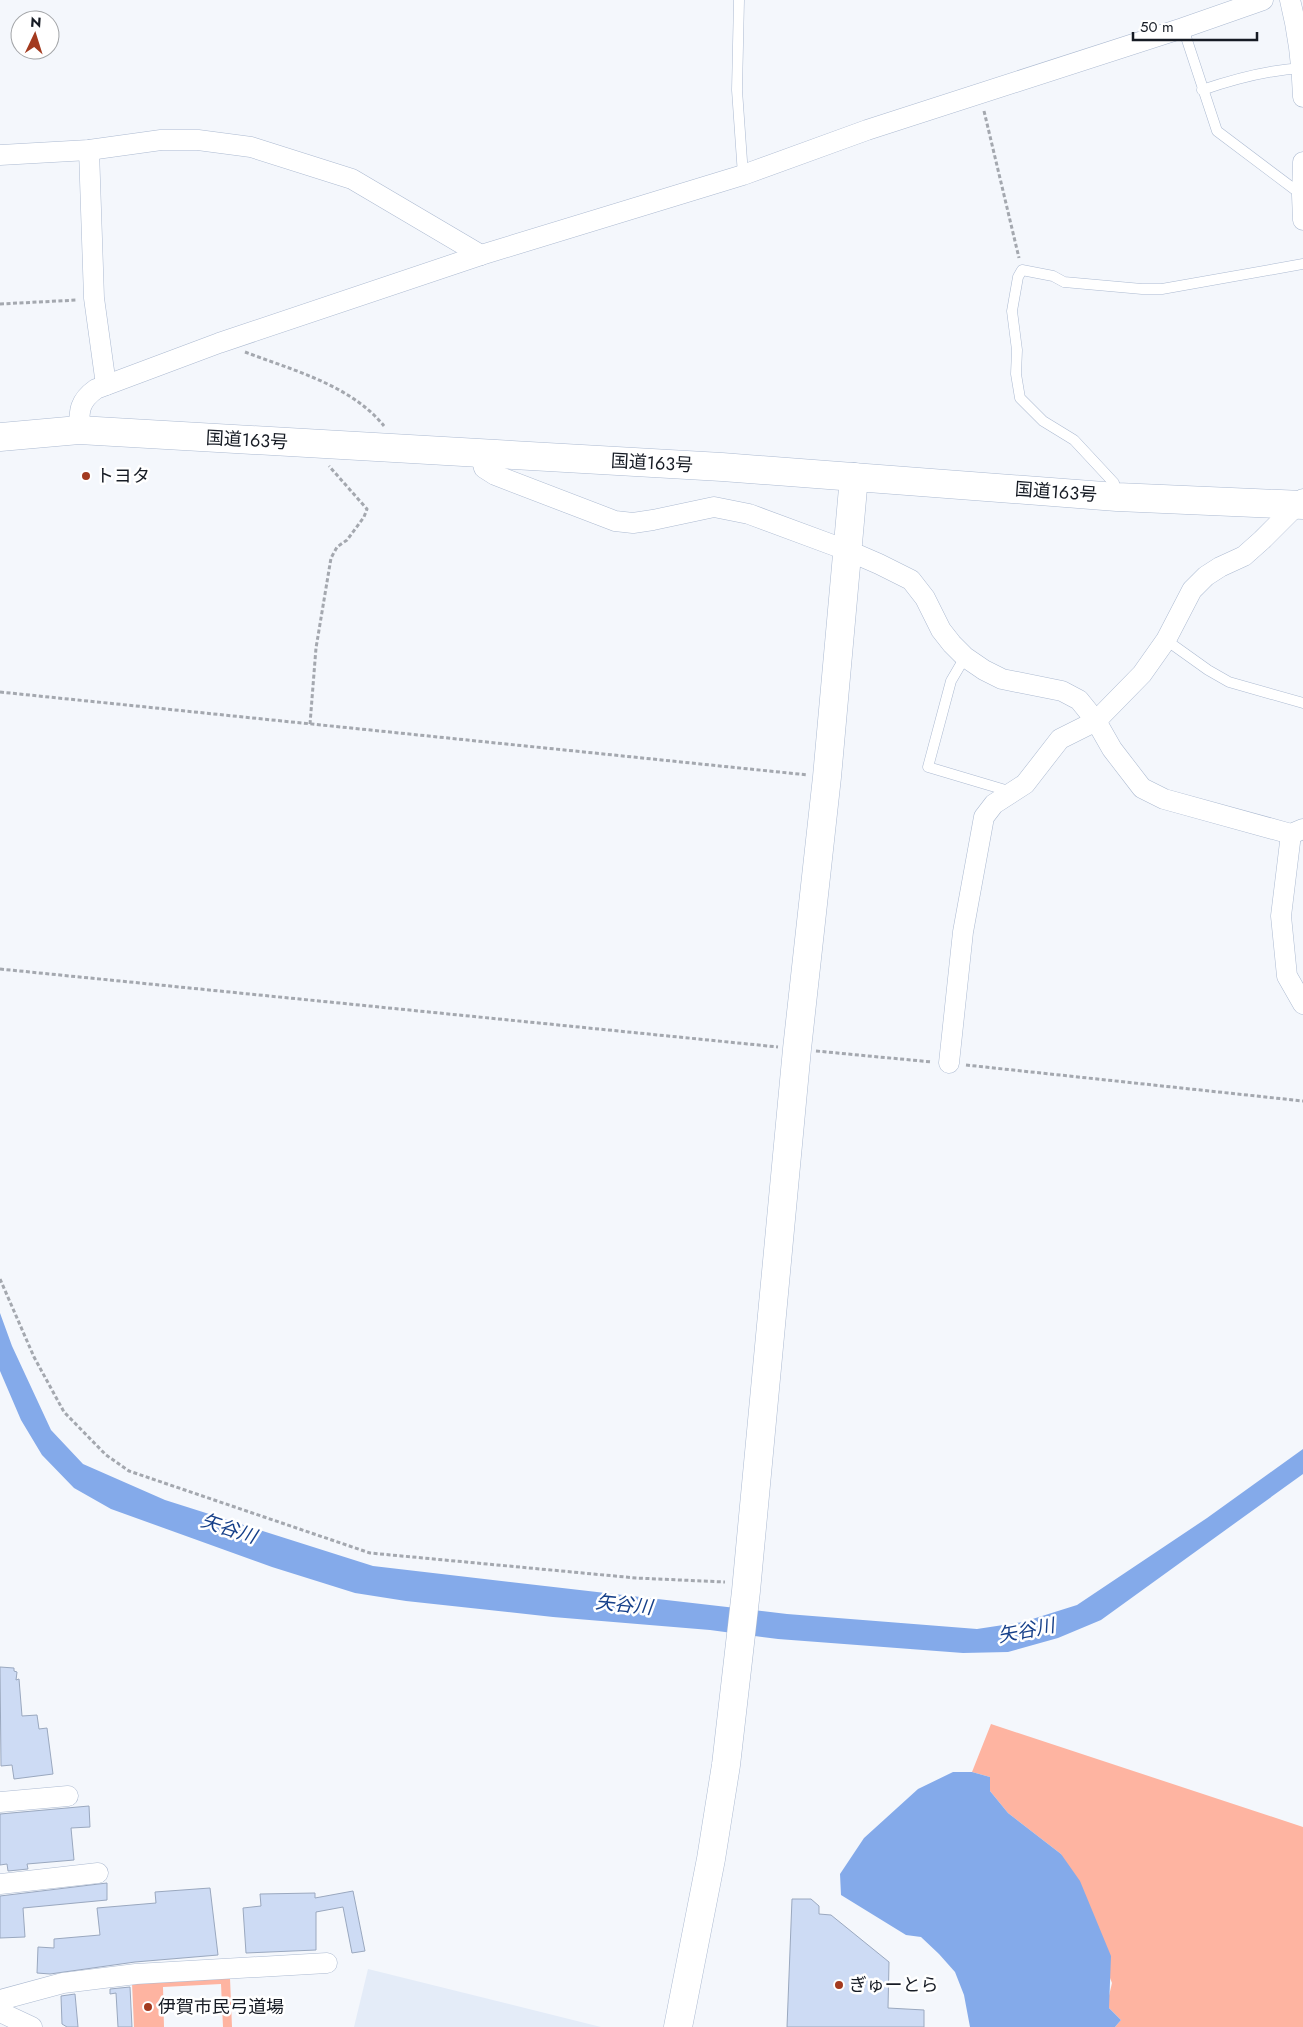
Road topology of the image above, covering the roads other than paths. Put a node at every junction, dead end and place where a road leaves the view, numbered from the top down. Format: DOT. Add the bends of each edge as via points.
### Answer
graph roads {
  1 [pos="739,0"];
  2 [pos="1263,0"];
  3 [pos="1290,0"];
  4 [pos="1183,28"];
  5 [pos="1302,68"];
  6 [pos="1202,90"];
  7 [pos="1303,97"];
  8 [pos="89,150"];
  9 [pos="0,155"];
  10 [pos="1303,162"];
  11 [pos="743,175"];
  12 [pos="1302,195"];
  13 [pos="1303,220"];
  14 [pos="480,255"];
  15 [pos="1303,264"];
  16 [pos="106,386"];
  17 [pos="79,430"];
  18 [pos="0,437"];
  19 [pos="480,453"];
  20 [pos="854,477"];
  21 [pos="1117,497"];
  22 [pos="1301,503"];
  23 [pos="849,551"];
  24 [pos="1166,640"];
  25 [pos="965,657"];
  26 [pos="1303,703"];
  27 [pos="1096,721"];
  28 [pos="1014,793"];
  29 [pos="1297,832"];
  30 [pos="1303,1004"];
  31 [pos="949,1063"];
  32 [pos="68,1796"];
  33 [pos="0,1802"];
  34 [pos="98,1874"];
  35 [pos="0,1884"];
  36 [pos="327,1964"];
  37 [pos="0,2000"];
  38 [pos="0,2012"];
  39 [pos="32,2027"];
  40 [pos="678,2027"];
  1 -- 11 [label="lane" via="737,90"];
  2 -- 4 [label="street"];
  3 -- 5 [label="street"];
  4 -- 6 [label="lane"];
  4 -- 11 [label="street" via="979,93"];
  5 -- 6 [label="lane" via="1226,82"];
  5 -- 7 [label="street"];
  6 -- 12 [label="lane" via="1216,131"];
  8 -- 9 [label="street"];
  8 -- 14 [label="street" via="161,140 198,140 251,147 352,179"];
  8 -- 16 [label="street" via="94,298"];
  10 -- 12 [label="street"];
  11 -- 14 [label="street"];
  12 -- 13 [label="street"];
  14 -- 16 [label="street" via="219,343"];
  15 -- 21 [label="lane" via="1142,290 1064,282 1053,276 1022,270 1012,311 1020,398 1043,421 1074,440 1112,480"];
  16 -- 17 [label="street" via="86,395 80,406"];
  17 -- 18 [label="main road, 国道163号"];
  17 -- 19 [label="main road, 国道163号"];
  19 -- 20 [label="main road, 国道163号"];
  19 -- 23 [label="street" via="484,468 495,475 614,521 632,523 714,507 749,514"];
  20 -- 21 [label="main road, 国道163号"];
  20 -- 23 [label="main road"];
  21 -- 22 [label="main road, 国道163号"];
  22 -- 24 [label="street" via="1244,556 1220,566 1192,590"];
  23 -- 25 [label="street" via="911,580 925,598 941,630"];
  23 -- 40 [label="main road" via="726,1765"];
  24 -- 26 [label="lane" via="1229,682"];
  24 -- 27 [label="street" via="1142,674"];
  25 -- 27 [label="street" via="1002,679 1062,691 1079,700"];
  25 -- 28 [label="lane" via="951,682 928,767"];
  27 -- 28 [label="street" via="1060,740"];
  27 -- 29 [label="street" via="1112,749 1142,788 1164,799"];
  28 -- 31 [label="street" via="994,804 984,817 962,932"];
  29 -- 30 [label="street" via="1281,916 1287,976"];
  32 -- 33 [label="street"];
  34 -- 35 [label="street"];
  36 -- 37 [label="street" via="127,1975 63,1983"];
  38 -- 39 [label="street"];
}
